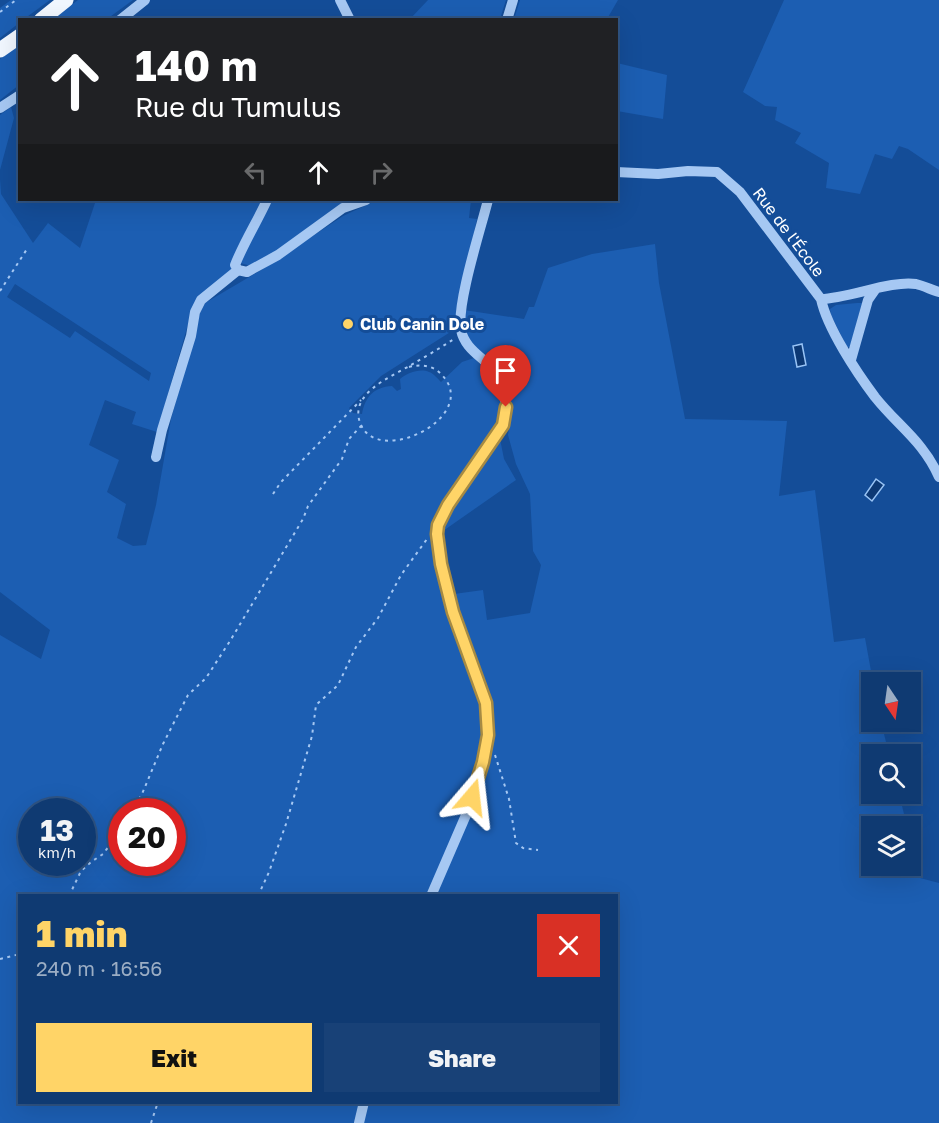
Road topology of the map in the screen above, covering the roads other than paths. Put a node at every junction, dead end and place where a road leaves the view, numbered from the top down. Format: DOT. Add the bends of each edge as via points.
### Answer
graph roads {
  1 [pos="66,0"];
  2 [pos="145,0"];
  3 [pos="340,0"];
  4 [pos="513,0"];
  5 [pos="44,18"];
  6 [pos="122,18"];
  7 [pos="349,18"];
  8 [pos="508,18"];
  9 [pos="18,38"];
  10 [pos="0,51"];
  11 [pos="18,96"];
  12 [pos="0,108"];
  13 [pos="618,172"];
  14 [pos="267,201"];
  15 [pos="363,201"];
  16 [pos="488,201"];
  17 [pos="238,270"];
  18 [pos="874,290"];
  19 [pos="939,292"];
  20 [pos="821,299"];
  21 [pos="851,360"];
  22 [pos="156,457"];
  23 [pos="939,477"];
  24 [pos="432,894"];
  25 [pos="363,1104"];
  26 [pos="358,1123"];
  1 -- 5 [label="main road"];
  2 -- 6 [label="street"];
  3 -- 7 [label="street"];
  4 -- 8 [label="street"];
  9 -- 10 [label="main road"];
  11 -- 12 [label="street"];
  13 -- 20 [label="street, Rue de l'École" via="717,172 740,192"];
  14 -- 17 [label="street" via="242,248 235,265"];
  15 -- 17 [label="street" via="343,208 278,255 247,272"];
  16 -- 24 [label="street" via="460,322 471,349 495,373 503,392 506,417 448,505 438,525 438,545 453,612 486,703 488,735 466,815"];
  17 -- 22 [label="street" via="201,300 195,312"];
  18 -- 19 [label="street, Rue de l'École" via="915,284"];
  18 -- 20 [label="street, Rue de l'École"];
  18 -- 21 [label="street"];
  20 -- 21 [label="street" via="824,315"];
  21 -- 23 [label="street" via="875,397 922,446"];
  25 -- 26 [label="street"];
}
